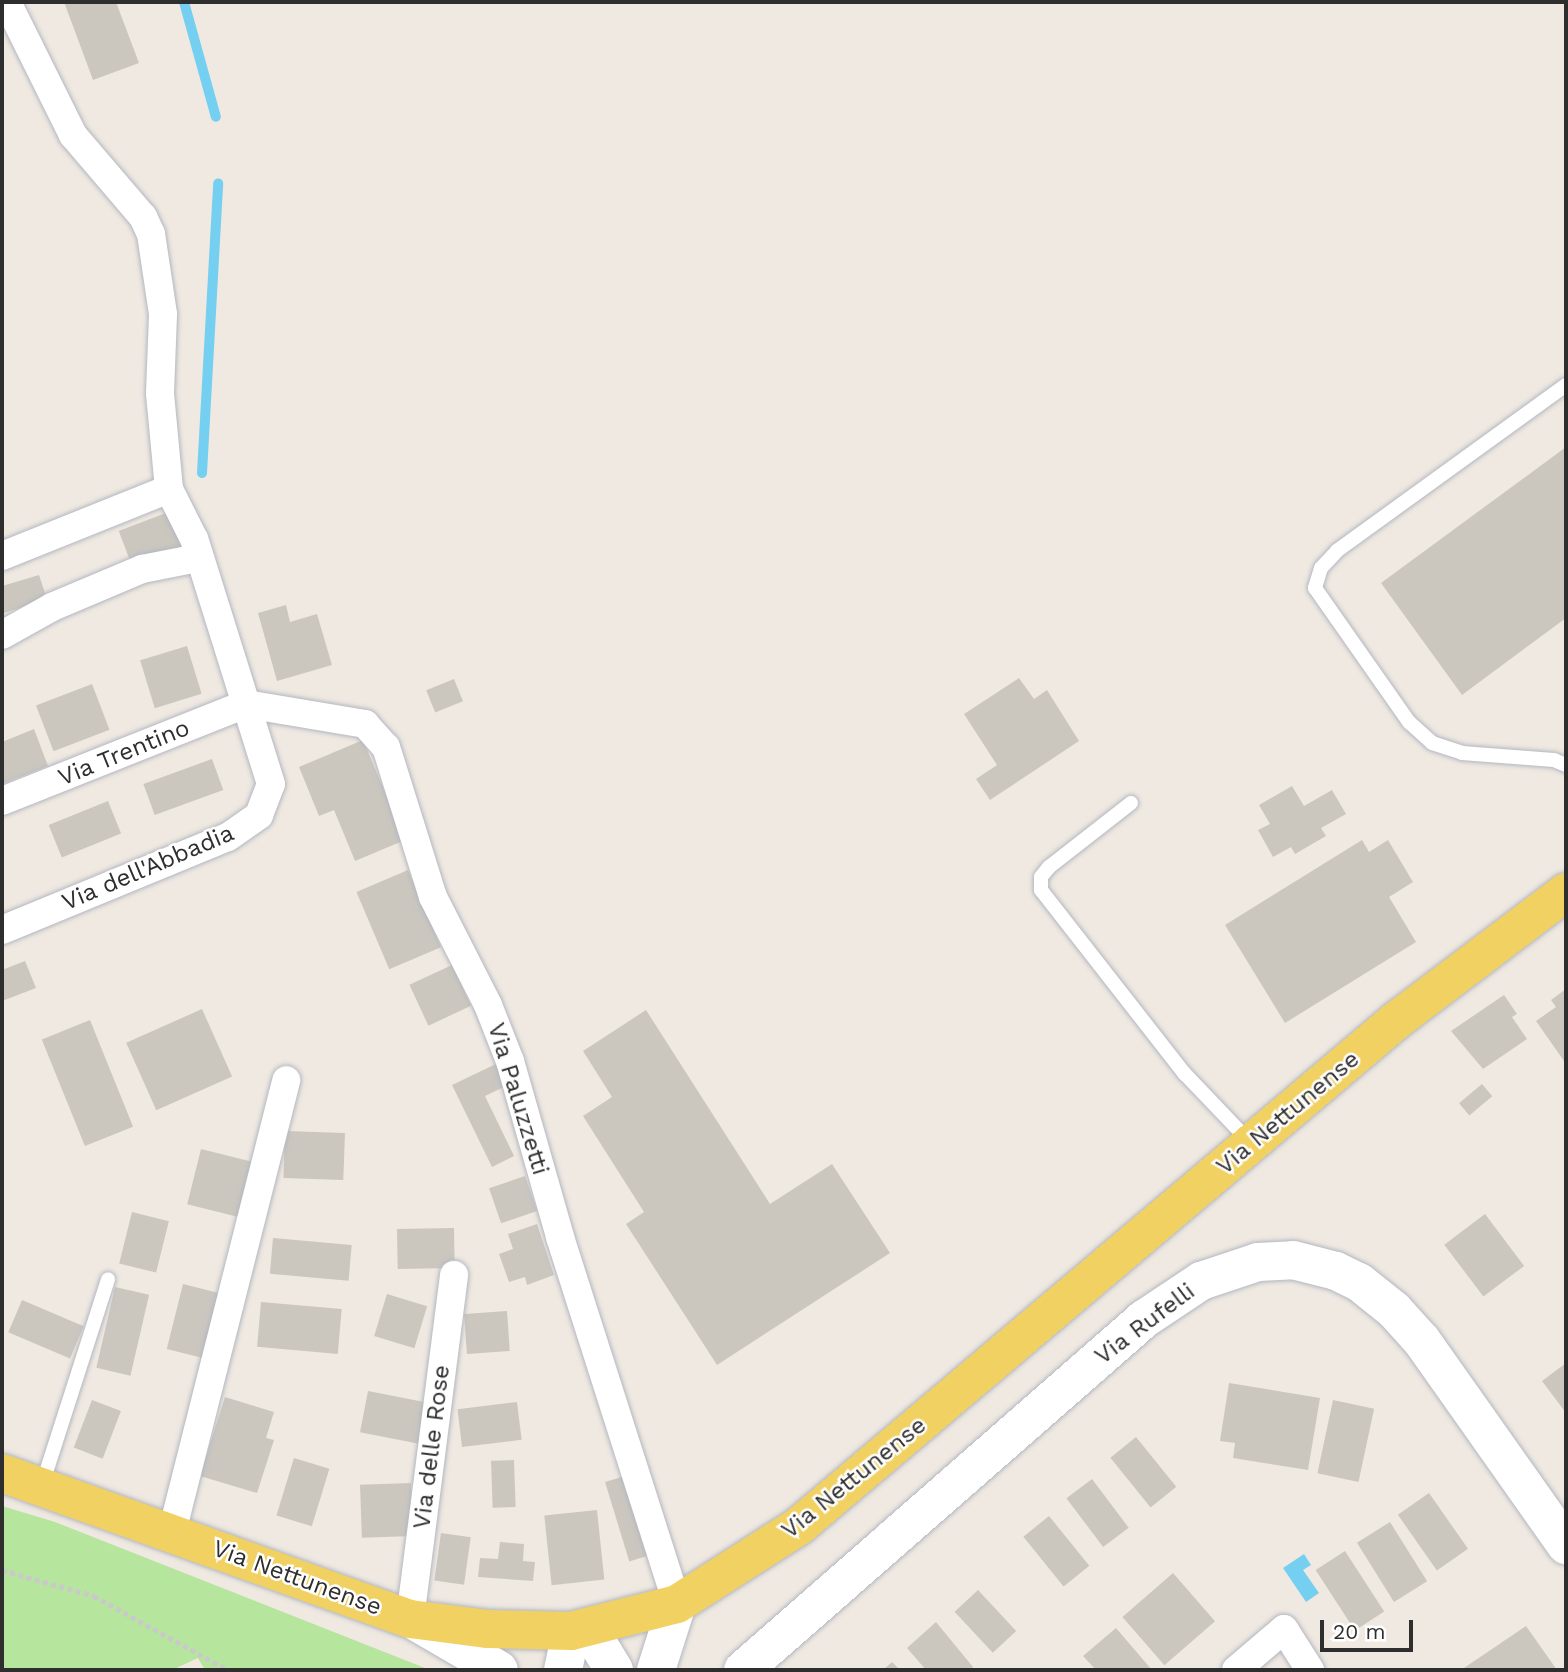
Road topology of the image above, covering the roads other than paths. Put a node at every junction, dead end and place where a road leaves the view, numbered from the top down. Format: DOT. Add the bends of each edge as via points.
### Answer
graph roads {
  1 [pos="7,2"];
  2 [pos="1566,385"];
  3 [pos="169,489"];
  4 [pos="2,556"];
  5 [pos="198,558"];
  6 [pos="2,635"];
  7 [pos="246,704"];
  8 [pos="1566,765"];
  9 [pos="2,801"];
  10 [pos="1131,803"];
  11 [pos="1566,892"];
  12 [pos="2,930"];
  13 [pos="286,1080"];
  14 [pos="1252,1144"];
  15 [pos="454,1275"];
  16 [pos="108,1279"];
  17 [pos="2,1473"];
  18 [pos="42,1485"];
  19 [pos="172,1532"];
  20 [pos="1566,1545"];
  21 [pos="677,1604"];
  22 [pos="410,1619"];
  23 [pos="580,1630"];
  24 [pos="499,1670"];
  25 [pos="563,1670"];
  26 [pos="614,1670"];
  27 [pos="656,1670"];
  28 [pos="743,1670"];
  29 [pos="1237,1670"];
  30 [pos="1310,1670"];
  1 -- 3 [label="street, Via dell'Abbadia" via="73,135 136,208 151,234 163,314 160,393"];
  2 -- 8 [label="lane" via="1337,551 1321,568 1315,588 1409,722 1432,743 1462,753 1554,760"];
  3 -- 4 [label="street"];
  3 -- 5 [label="street, Via dell'Abbadia"];
  5 -- 6 [label="street" via="142,569 52,607"];
  5 -- 7 [label="street, Via dell'Abbadia"];
  7 -- 9 [label="street, Via Trentino"];
  7 -- 12 [label="street, Via dell'Abbadia" via="271,775 270,795 259,815 228,837"];
  7 -- 21 [label="street, Via Paluzzetti" via="365,724 386,747 433,897 488,1005 510,1060 560,1237"];
  10 -- 14 [label="lane" via="1049,867 1041,877 1041,890 1185,1074"];
  11 -- 14 [label="main road, Via Nettunense" via="1397,1020"];
  13 -- 19 [label="street"];
  14 -- 21 [label="main road, Via Nettunense" via="799,1525"];
  15 -- 22 [label="street, Via delle Rose"];
  16 -- 18 [label="lane"];
  17 -- 18 [label="main road, Via Nettunense"];
  18 -- 19 [label="main road, Via Nettunense"];
  19 -- 22 [label="main road, Via Nettunense"];
  20 -- 28 [label="street, Via Rufelli" via="1422,1341 1394,1310 1359,1282 1336,1271 1293,1260 1258,1262 1201,1281 1144,1319"];
  21 -- 23 [label="main road, Via Nettunense"];
  21 -- 27 [label="street"];
  22 -- 23 [label="main road, Via Nettunense" via="488,1629"];
  22 -- 24 [label="street"];
  23 -- 25 [label="street"];
  23 -- 26 [label="street"];
  29 -- 30 [label="street" via="1284,1629"];
}
